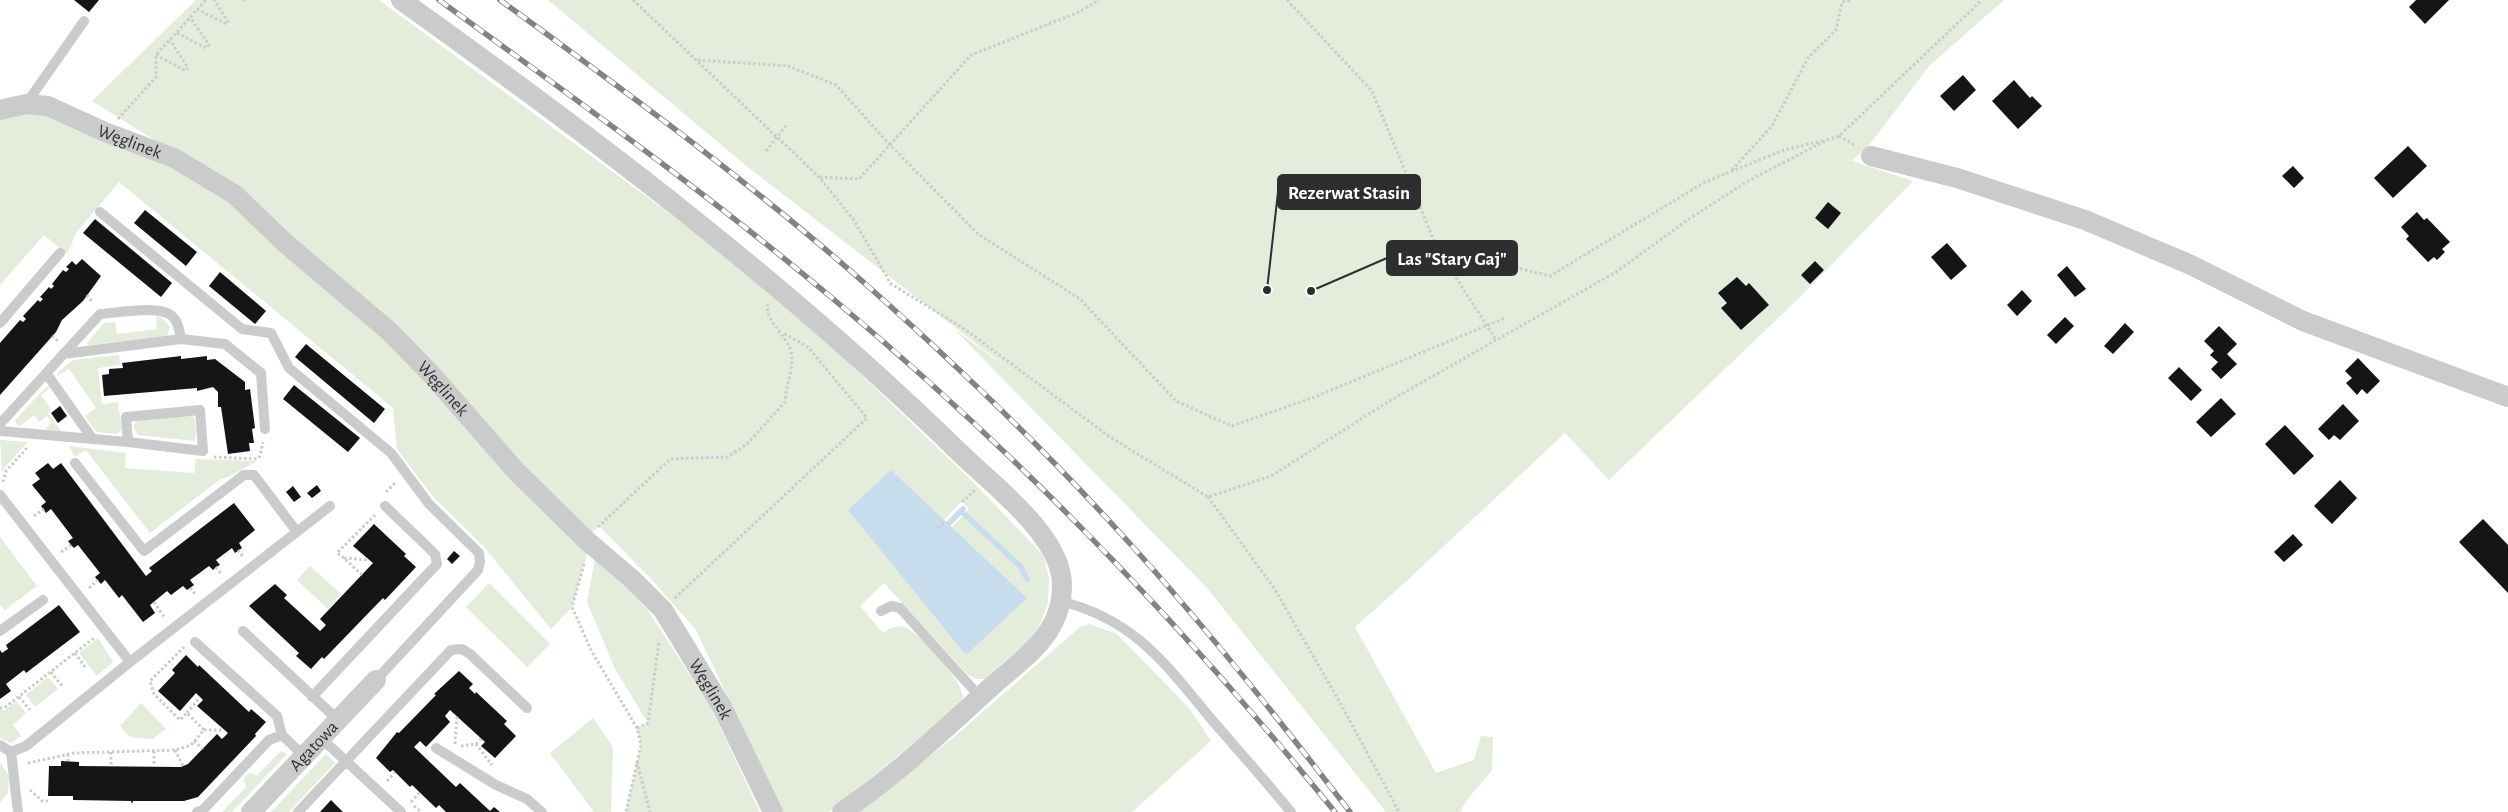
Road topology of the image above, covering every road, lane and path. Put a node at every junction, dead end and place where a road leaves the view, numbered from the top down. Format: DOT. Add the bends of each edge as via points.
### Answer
graph roads {
  1 [pos="206,0"];
  2 [pos="214,0"];
  3 [pos="243,0"];
  4 [pos="248,0"];
  5 [pos="401,0"];
  6 [pos="633,0"];
  7 [pos="1099,0"];
  8 [pos="1287,0"];
  9 [pos="1852,0"];
  10 [pos="1982,0"];
  11 [pos="197,9"];
  12 [pos="190,18"];
  13 [pos="84,21"];
  14 [pos="177,32"];
  15 [pos="170,40"];
  16 [pos="156,55"];
  17 [pos="698,60"];
  18 [pos="26,104"];
  19 [pos="0,110"];
  20 [pos="787,124"];
  21 [pos="105,132"];
  22 [pos="777,137"];
  23 [pos="1827,140"];
  24 [pos="890,145"];
  25 [pos="766,151"];
  26 [pos="1871,156"];
  27 [pos="1731,170"];
  28 [pos="819,177"];
  29 [pos="100,212"];
  30 [pos="1437,248"];
  31 [pos="60,254"];
  32 [pos="779,287"];
  33 [pos="1505,318"];
  34 [pos="0,323"];
  35 [pos="1487,326"];
  36 [pos="783,333"];
  37 [pos="181,339"];
  38 [pos="1496,340"];
  39 [pos="63,354"];
  40 [pos="46,373"];
  41 [pos="2508,398"];
  42 [pos="0,424"];
  43 [pos="265,428"];
  44 [pos="0,432"];
  45 [pos="92,438"];
  46 [pos="128,442"];
  47 [pos="30,444"];
  48 [pos="204,451"];
  49 [pos="76,463"];
  50 [pos="1,477"];
  51 [pos="978,487"];
  52 [pos="1,495"];
  53 [pos="1208,497"];
  54 [pos="962,502"];
  55 [pos="330,506"];
  56 [pos="385,506"];
  57 [pos="44,509"];
  58 [pos="29,520"];
  59 [pos="945,521"];
  60 [pos="938,528"];
  61 [pos="297,532"];
  62 [pos="587,541"];
  63 [pos="71,545"];
  64 [pos="252,553"];
  65 [pos="57,556"];
  66 [pos="344,558"];
  67 [pos="369,560"];
  68 [pos="238,564"];
  69 [pos="230,570"];
  70 [pos="362,575"];
  71 [pos="98,580"];
  72 [pos="217,581"];
  73 [pos="190,588"];
  74 [pos="84,591"];
  75 [pos="204,591"];
  76 [pos="197,596"];
  77 [pos="43,600"];
  78 [pos="1060,601"];
  79 [pos="154,602"];
  80 [pos="190,602"];
  81 [pos="663,610"];
  82 [pos="881,611"];
  83 [pos="167,620"];
  84 [pos="105,630"];
  85 [pos="0,631"];
  86 [pos="242,631"];
  87 [pos="195,642"];
  88 [pos="75,653"];
  89 [pos="130,662"];
  90 [pos="85,667"];
  91 [pos="51,672"];
  92 [pos="376,680"];
  93 [pos="62,686"];
  94 [pos="19,696"];
  95 [pos="200,697"];
  96 [pos="312,697"];
  97 [pos="980,697"];
  98 [pos="0,708"];
  99 [pos="527,708"];
  100 [pos="30,710"];
  101 [pos="187,713"];
  102 [pos="457,716"];
  103 [pos="338,720"];
  104 [pos="637,728"];
  105 [pos="204,730"];
  106 [pos="222,730"];
  107 [pos="282,735"];
  108 [pos="320,738"];
  109 [pos="481,739"];
  110 [pos="194,741"];
  111 [pos="476,744"];
  112 [pos="0,746"];
  113 [pos="436,748"];
  114 [pos="203,749"];
  115 [pos="175,750"];
  116 [pos="154,751"];
  117 [pos="11,752"];
  118 [pos="111,752"];
  119 [pos="68,754"];
  120 [pos="28,755"];
  121 [pos="304,756"];
  122 [pos="68,761"];
  123 [pos="346,761"];
  124 [pos="636,761"];
  125 [pos="28,763"];
  126 [pos="111,766"];
  127 [pos="154,766"];
  128 [pos="184,766"];
  129 [pos="493,766"];
  130 [pos="28,771"];
  131 [pos="395,772"];
  132 [pos="387,781"];
  133 [pos="30,789"];
  134 [pos="420,792"];
  135 [pos="48,801"];
  136 [pos="411,803"];
  137 [pos="18,812"];
  138 [pos="197,812"];
  139 [pos="251,812"];
  140 [pos="298,812"];
  141 [pos="401,812"];
  142 [pos="542,812"];
  143 [pos="626,812"];
  144 [pos="650,812"];
  145 [pos="773,812"];
  146 [pos="842,812"];
  147 [pos="1291,812"];
  148 [pos="1399,812"];
  1 -- 11 [label="path"];
  2 -- 11 [label="path" via="228,22 226,24"];
  3 -- 4 [label="path"];
  5 -- 32 [label="street" via="661,194"];
  6 -- 17 [label="path"];
  7 -- 24 [label="path" via="1079,12 971,55"];
  8 -- 30 [label="path" via="1372,91"];
  9 -- 27 [label="path" via="1842,2 1836,30 1808,58 1772,126"];
  10 -- 23 [label="path" via="1839,136"];
  11 -- 12 [label="path"];
  12 -- 14 [label="path"];
  12 -- 14 [label="path" via="209,45 206,48"];
  13 -- 18 [label="lane"];
  14 -- 15 [label="path"];
  15 -- 16 [label="path"];
  15 -- 16 [label="path" via="188,68 186,70"];
  16 -- 21 [label="path" via="156,78"];
  17 -- 22 [label="path"];
  17 -- 24 [label="path" via="788,66 836,85"];
  18 -- 19 [label="street, Węglinek"];
  18 -- 21 [label="street, Węglinek" via="48,106"];
  20 -- 22 [label="path"];
  21 -- 62 [label="street, Węglinek" via="174,158 234,194 285,243 389,331 515,470"];
  22 -- 25 [label="path"];
  22 -- 28 [label="path"];
  23 -- 27 [label="path" via="1784,150"];
  23 -- 38 [label="path" via="1748,181 1616,272"];
  24 -- 28 [label="path" via="859,179"];
  24 -- 35 [label="path" via="978,234 1080,299 1176,401 1232,426 1317,396"];
  26 -- 41 [label="street" via="1957,178 2085,220 2191,265 2303,321"];
  27 -- 30 [label="path" via="1550,276"];
  28 -- 53 [label="path" via="853,219 891,284 963,328 1110,437"];
  29 -- 92 [label="lane" via="242,329 271,333 289,368 391,453 429,504 478,553 478,570"];
  30 -- 35 [label="path"];
  31 -- 34 [label="lane"];
  32 -- 36 [label="path" via="767,308 771,319"];
  32 -- 78 [label="street" via="888,384 1036,528 1048,542 1061,574"];
  33 -- 35 [label="path"];
  35 -- 38 [label="path"];
  36 -- 62 [label="path" via="790,348 792,367 785,402 770,421 738,452 728,457 670,459"];
  36 -- 81 [label="path" via="808,347 866,418"];
  37 -- 39 [label="lane"];
  37 -- 39 [label="lane" via="173,316 161,309 100,314"];
  37 -- 43 [label="lane" via="225,344 260,373"];
  38 -- 53 [label="path" via="1390,400 1271,476"];
  39 -- 40 [label="lane"];
  40 -- 42 [label="lane"];
  40 -- 45 [label="lane"];
  43 -- 48 [label="path" via="257,458 208,457"];
  44 -- 45 [label="lane"];
  45 -- 46 [label="lane"];
  46 -- 48 [label="lane"];
  46 -- 48 [label="lane" via="126,417 200,410"];
  47 -- 50 [label="path"];
  49 -- 61 [label="lane" via="144,551 244,475 254,475"];
  50 -- 52 [label="path"];
  51 -- 54 [label="path"];
  52 -- 84 [label="lane"];
  53 -- 148 [label="path" via="1274,588"];
  55 -- 61 [label="lane"];
  56 -- 66 [label="path" via="337,553"];
  56 -- 96 [label="lane" via="435,554 437,564"];
  57 -- 58 [label="path"];
  59 -- 60 [label="path"];
  61 -- 89 [label="lane"];
  62 -- 81 [label="street, Węglinek" via="634,580"];
  62 -- 104 [label="path" via="572,607 592,652"];
  63 -- 65 [label="path"];
  64 -- 68 [label="path"];
  66 -- 67 [label="path"];
  66 -- 70 [label="path"];
  69 -- 72 [label="path"];
  71 -- 74 [label="path"];
  73 -- 76 [label="path"];
  75 -- 76 [label="path"];
  76 -- 80 [label="path"];
  77 -- 85 [label="lane"];
  78 -- 97 [label="street" via="1045,637"];
  78 -- 147 [label="lane" via="1088,608 1111,619 1156,654"];
  79 -- 83 [label="path"];
  81 -- 104 [label="path" via="648,723"];
  81 -- 145 [label="street, Węglinek" via="722,707"];
  82 -- 97 [label="lane" via="891,606 900,608"];
  84 -- 88 [label="path"];
  84 -- 89 [label="lane"];
  86 -- 96 [label="lane"];
  87 -- 101 [label="path" via="192,639 150,681 154,694 180,720"];
  87 -- 107 [label="lane" via="277,716"];
  88 -- 90 [label="path"];
  88 -- 91 [label="path"];
  89 -- 117 [label="lane" via="26,746"];
  91 -- 93 [label="path"];
  91 -- 94 [label="path"];
  92 -- 103 [label="street, Agatowa"];
  94 -- 98 [label="path"];
  94 -- 100 [label="path"];
  95 -- 101 [label="path"];
  96 -- 103 [label="lane"];
  97 -- 146 [label="street" via="864,797"];
  99 -- 123 [label="lane" via="470,654 457,648 451,650"];
  101 -- 105 [label="path"];
  102 -- 111 [label="path" via="455,747"];
  103 -- 108 [label="street, Agatowa"];
  104 -- 124 [label="path" via="641,744"];
  105 -- 106 [label="path"];
  105 -- 110 [label="path"];
  107 -- 121 [label="lane"];
  107 -- 138 [label="lane" via="269,740 203,810"];
  108 -- 121 [label="street, Agatowa"];
  108 -- 123 [label="lane"];
  109 -- 111 [label="path"];
  110 -- 114 [label="path"];
  110 -- 115 [label="path" via="192,745"];
  111 -- 129 [label="path"];
  112 -- 117 [label="lane"];
  113 -- 142 [label="lane" via="527,800"];
  115 -- 116 [label="path"];
  115 -- 128 [label="path"];
  116 -- 118 [label="path"];
  116 -- 127 [label="path"];
  117 -- 137 [label="lane"];
  118 -- 119 [label="path"];
  118 -- 126 [label="path"];
  119 -- 122 [label="path"];
  119 -- 125 [label="path"];
  120 -- 125 [label="path"];
  121 -- 139 [label="street, Agatowa"];
  123 -- 140 [label="lane"];
  123 -- 141 [label="lane"];
  124 -- 143 [label="path"];
  124 -- 144 [label="path"];
  125 -- 130 [label="path"];
  131 -- 132 [label="path"];
  133 -- 135 [label="path" via="36,797"];
  134 -- 136 [label="path"];
}
